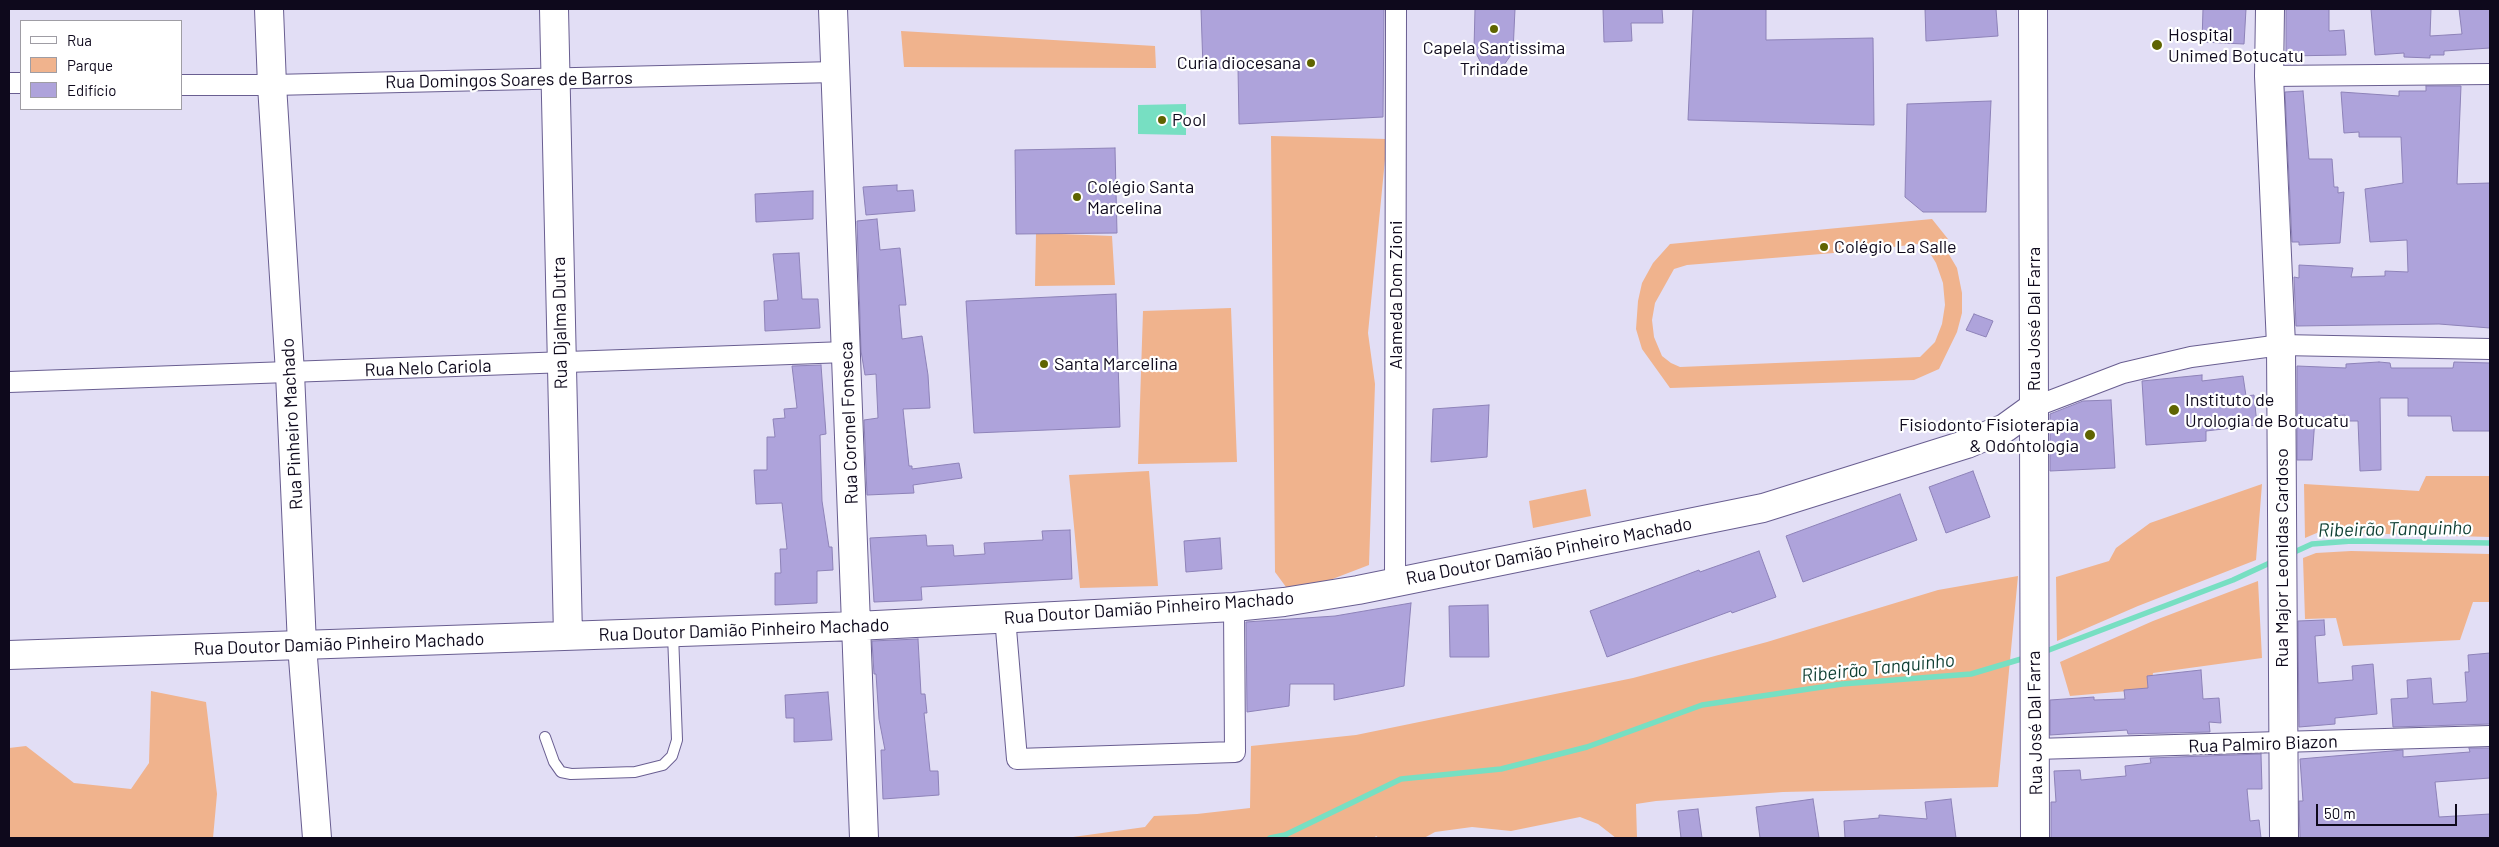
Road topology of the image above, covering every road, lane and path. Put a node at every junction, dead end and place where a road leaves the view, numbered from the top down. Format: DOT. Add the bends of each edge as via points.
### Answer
graph roads {
  1 [pos="269,9"];
  2 [pos="554,9"];
  3 [pos="834,9"];
  4 [pos="1396,9"];
  5 [pos="2033,9"];
  6 [pos="2270,9"];
  7 [pos="836,72"];
  8 [pos="2490,74"];
  9 [pos="2269,76"];
  10 [pos="557,79"];
  11 [pos="182,85"];
  12 [pos="272,86"];
  13 [pos="2281,345"];
  14 [pos="2490,349"];
  15 [pos="846,352"];
  16 [pos="561,363"];
  17 [pos="290,373"];
  18 [pos="9,382"];
  19 [pos="2034,407"];
  20 [pos="1395,582"];
  21 [pos="1234,607"];
  22 [pos="1005,617"];
  23 [pos="856,626"];
  24 [pos="673,633"];
  25 [pos="568,636"];
  26 [pos="302,645"];
  27 [pos="9,655"];
  28 [pos="2490,736"];
  29 [pos="545,737"];
  30 [pos="2283,744"];
  31 [pos="2035,749"];
  32 [pos="317,838"];
  33 [pos="864,838"];
  34 [pos="2035,838"];
  35 [pos="2284,838"];
  1 -- 12 [label="street, Rua Pinheiro Machado"];
  2 -- 10 [label="street, Rua Djalma Dutra"];
  3 -- 7 [label="street, Rua Coronel Fonseca"];
  4 -- 20 [label="street, Alameda Dom Zioni"];
  5 -- 19 [label="street, Rua José Dal Farra"];
  6 -- 9 [label="street, Rua Major Leonidas Cardoso"];
  7 -- 10 [label="street, Rua Domingos Soares de Barros"];
  7 -- 15 [label="street, Rua Coronel Fonseca"];
  8 -- 9 [label="street"];
  9 -- 13 [label="street, Rua Major Leonidas Cardoso"];
  10 -- 12 [label="street, Rua Domingos Soares de Barros"];
  10 -- 16 [label="street, Rua Djalma Dutra"];
  11 -- 12 [label="street, Rua Domingos Soares de Barros"];
  12 -- 17 [label="street, Rua Pinheiro Machado"];
  13 -- 14 [label="street, Rua Doutor Damião Pinheiro Machado"];
  13 -- 19 [label="street, Rua Doutor Damião Pinheiro Machado" via="2190,357 2123,373"];
  13 -- 30 [label="street, Rua Major Leonidas Cardoso"];
  15 -- 16 [label="street, Rua Nelo Cariola"];
  15 -- 23 [label="street, Rua Coronel Fonseca"];
  16 -- 17 [label="street, Rua Nelo Cariola"];
  16 -- 25 [label="street, Rua Djalma Dutra"];
  17 -- 18 [label="street, Rua Nelo Cariola"];
  17 -- 26 [label="street, Rua Pinheiro Machado"];
  19 -- 20 [label="street, Rua Doutor Damião Pinheiro Machado" via="2005,428 1968,444 1763,508"];
  19 -- 31 [label="street, Rua José Dal Farra"];
  20 -- 21 [label="street, Rua Doutor Damião Pinheiro Machado" via="1284,602"];
  21 -- 22 [label="street, Rua Doutor Damião Pinheiro Machado"];
  21 -- 22 [label="street" via="1235,752 1017,759"];
  22 -- 23 [label="street, Rua Doutor Damião Pinheiro Machado"];
  23 -- 24 [label="street, Rua Doutor Damião Pinheiro Machado"];
  23 -- 33 [label="street, Rua Coronel Fonseca"];
  24 -- 25 [label="street, Rua Doutor Damião Pinheiro Machado"];
  24 -- 29 [label="lane" via="677,740 672,756 663,765 642,771 561,772"];
  25 -- 26 [label="street, Rua Doutor Damião Pinheiro Machado"];
  26 -- 27 [label="street, Rua Doutor Damião Pinheiro Machado"];
  26 -- 32 [label="street, Rua Pinheiro Machado"];
  28 -- 30 [label="street, Rua Palmiro Biazon"];
  30 -- 31 [label="street, Rua Palmiro Biazon"];
  30 -- 35 [label="street, Rua Major Leonidas Cardoso"];
  31 -- 34 [label="street, Rua José Dal Farra"];
}
